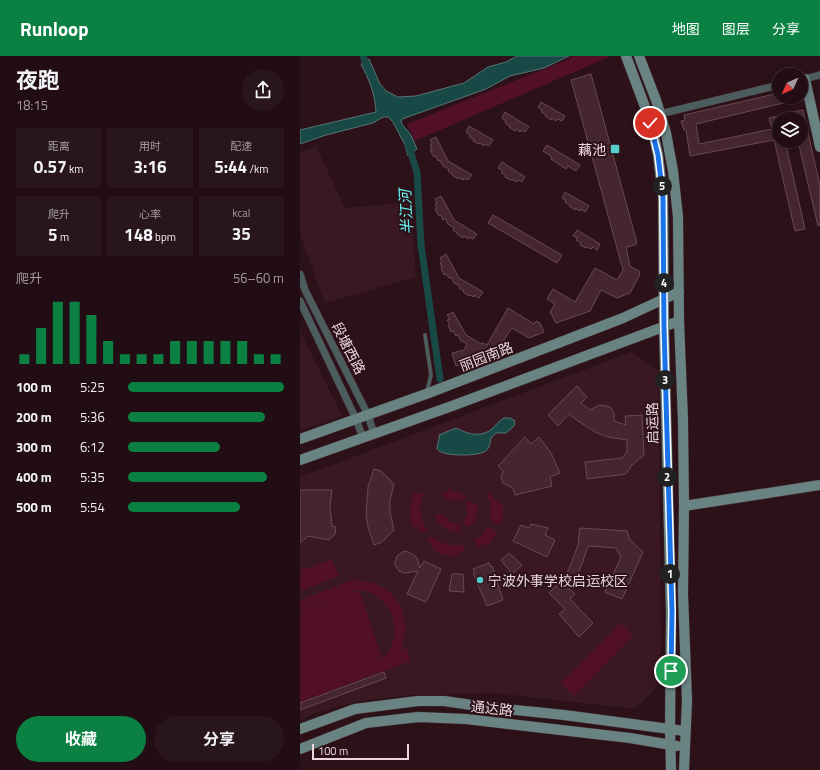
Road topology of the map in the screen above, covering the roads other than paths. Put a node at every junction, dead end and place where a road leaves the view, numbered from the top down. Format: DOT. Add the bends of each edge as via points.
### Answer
graph roads {
  1 [pos="626,56"];
  2 [pos="639,56"];
  3 [pos="820,75"];
  4 [pos="808,79"];
  5 [pos="772,88"];
  6 [pos="808,100"];
  7 [pos="660,114"];
  8 [pos="820,147"];
  9 [pos="300,274"];
  10 [pos="302,291"];
  11 [pos="679,292"];
  12 [pos="664,299"];
  13 [pos="300,301"];
  14 [pos="679,321"];
  15 [pos="664,327"];
  16 [pos="425,335"];
  17 [pos="426,394"];
  18 [pos="368,415"];
  19 [pos="356,419"];
  20 [pos="374,434"];
  21 [pos="363,438"];
  22 [pos="300,439"];
  23 [pos="300,460"];
  24 [pos="820,485"];
  25 [pos="684,506"];
  26 [pos="300,729"];
  27 [pos="670,730"];
  28 [pos="685,731"];
  29 [pos="671,744"];
  30 [pos="685,747"];
  31 [pos="300,748"];
  32 [pos="671,770"];
  33 [pos="684,770"];
  1 -- 12 [label="main road, 启运路" via="650,123 658,155 663,198"];
  2 -- 7 [label="main road"];
  3 -- 4 [label="street"];
  5 -- 7 [label="street"];
  6 -- 8 [label="main road"];
  7 -- 11 [label="main road" via="669,148 678,217"];
  9 -- 10 [label="street, 段塘西路"];
  10 -- 18 [label="street, 段塘西路"];
  11 -- 12 [label="main road, 丽园南路"];
  11 -- 14 [label="main road"];
  12 -- 15 [label="main road, 启运路"];
  12 -- 17 [label="main road, 丽园南路" via="623,318"];
  13 -- 19 [label="street, 段塘西路"];
  14 -- 15 [label="main road"];
  14 -- 25 [label="main road"];
  15 -- 20 [label="main road"];
  15 -- 27 [label="main road, 启运路" via="672,612"];
  16 -- 17 [label="lane" via="431,375"];
  17 -- 18 [label="main road, 丽园南路"];
  18 -- 19 [label="main road, 丽园南路"];
  18 -- 20 [label="street, 段塘西路"];
  19 -- 21 [label="street, 段塘西路"];
  19 -- 22 [label="main road, 丽园南路"];
  20 -- 21 [label="main road"];
  21 -- 23 [label="main road"];
  24 -- 25 [label="main road"];
  25 -- 28 [label="main road"];
  26 -- 27 [label="main road, 通达路" via="355,709 444,701"];
  27 -- 28 [label="main road, 通达路"];
  27 -- 29 [label="main road, 启运路"];
  28 -- 30 [label="main road"];
  29 -- 30 [label="main road, 通达路"];
  29 -- 31 [label="main road, 通达路" via="466,719 418,717 366,723"];
  29 -- 32 [label="main road, 启运路"];
  30 -- 33 [label="main road"];
}
